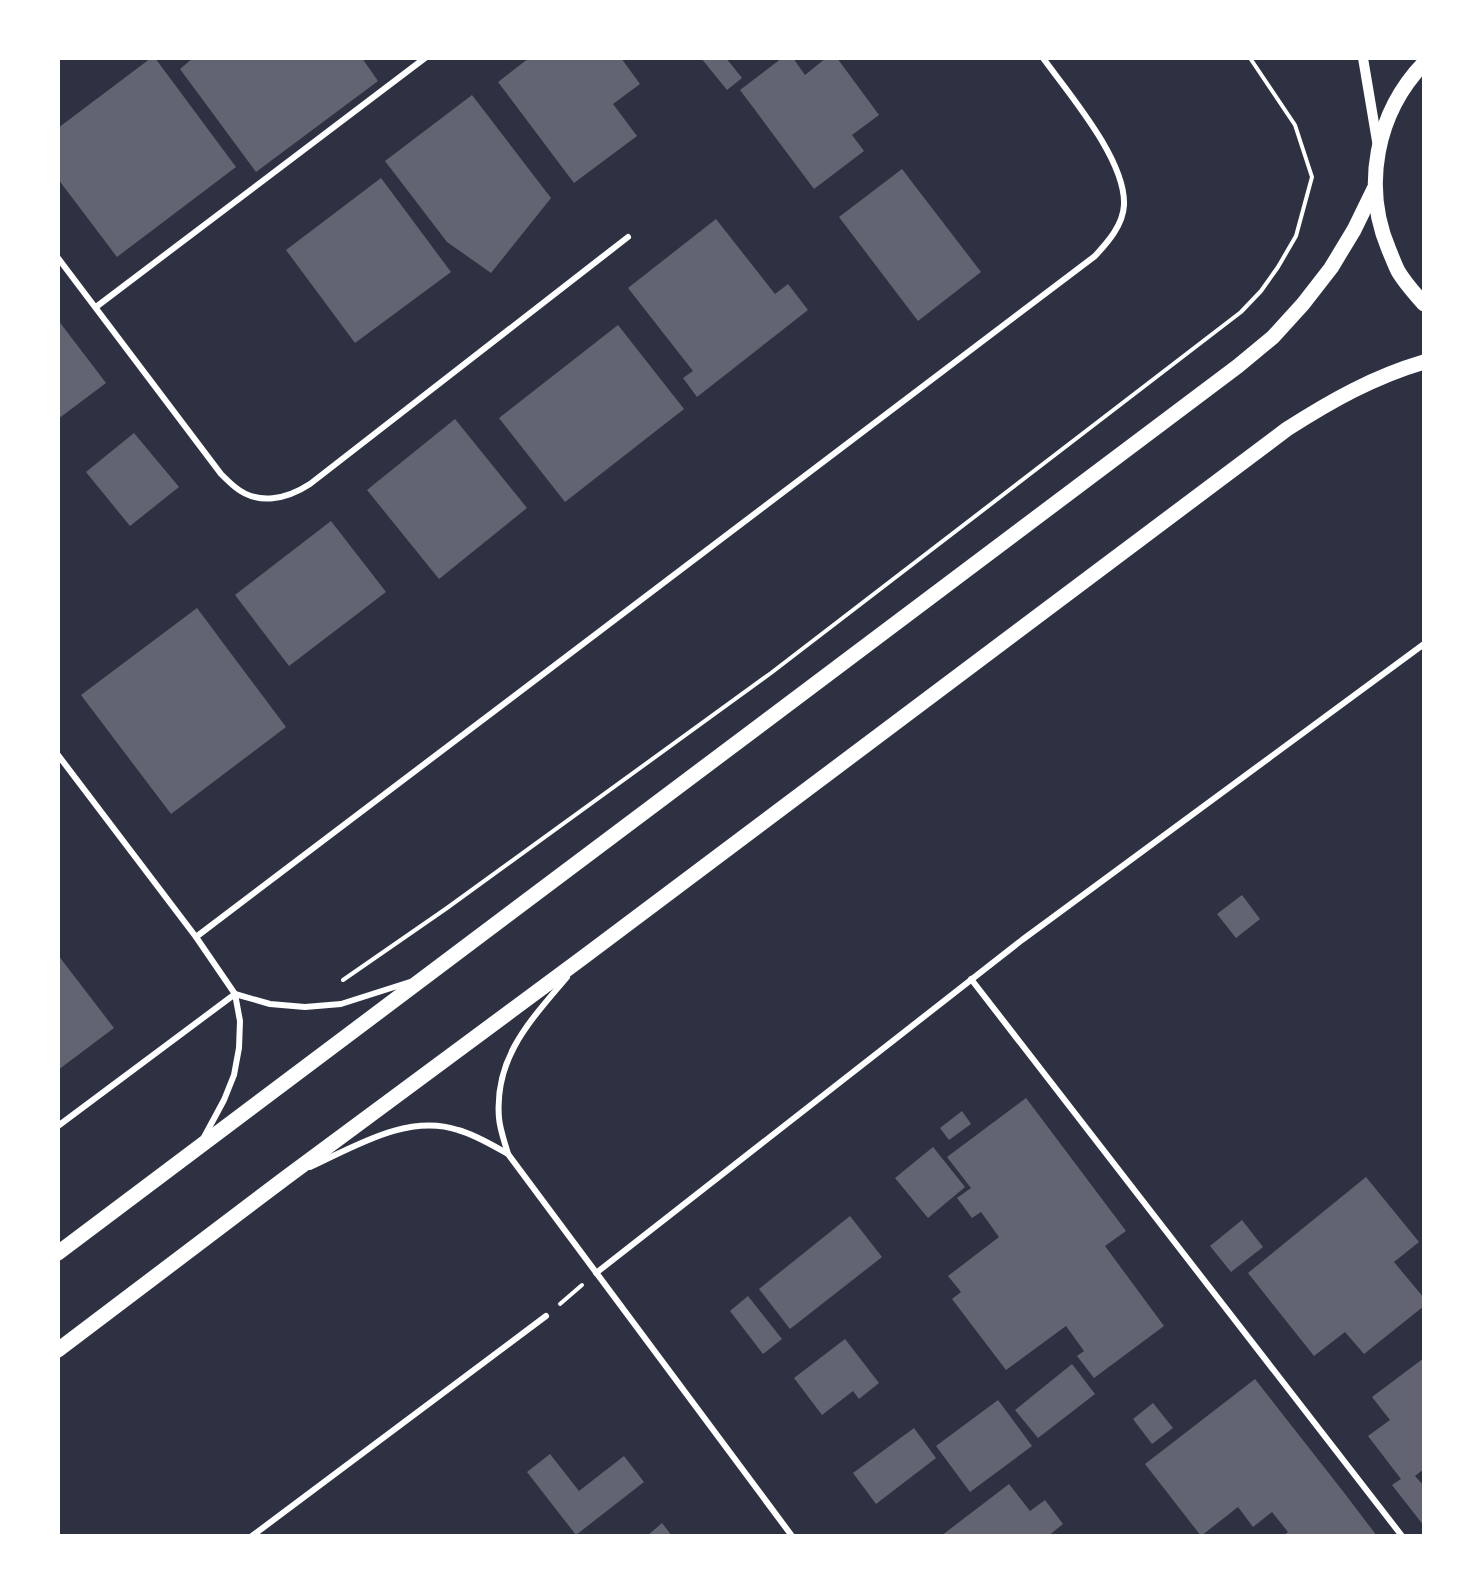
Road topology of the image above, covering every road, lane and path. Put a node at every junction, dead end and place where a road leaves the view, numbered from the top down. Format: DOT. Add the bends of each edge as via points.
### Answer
graph roads {
  1 [pos="425,58"];
  2 [pos="1043,58"];
  3 [pos="1250,58"];
  4 [pos="1363,58"];
  5 [pos="1424,63"];
  6 [pos="1378,149"];
  7 [pos="1374,189"];
  8 [pos="628,237"];
  9 [pos="58,258"];
  10 [pos="1424,304"];
  11 [pos="96,307"];
  12 [pos="1424,362"];
  13 [pos="1424,644"];
  14 [pos="58,755"];
  15 [pos="196,937"];
  16 [pos="585,956"];
  17 [pos="427,976"];
  18 [pos="971,979"];
  19 [pos="343,980"];
  20 [pos="235,994"];
  21 [pos="58,1126"];
  22 [pos="199,1148"];
  23 [pos="508,1154"];
  24 [pos="284,1179"];
  25 [pos="58,1253"];
  26 [pos="596,1274"];
  27 [pos="546,1316"];
  28 [pos="58,1350"];
  29 [pos="252,1536"];
  30 [pos="792,1536"];
  31 [pos="1402,1536"];
  1 -- 11 [label="street"];
  2 -- 15 [label="street" via="1097,133 1122,186 1124,206 1118,226 1095,256"];
  3 -- 19 [label="path" via="1295,125 1312,177 1296,236 1267,283 1241,312 771,673"];
  4 -- 6 [label="street"];
  5 -- 6 [label="main road" via="1410,77 1390,111"];
  6 -- 7 [label="main road"];
  7 -- 10 [label="main road" via="1382,232 1398,271"];
  7 -- 17 [label="main road" via="1331,268 1273,337"];
  8 -- 11 [label="street" via="310,484 282,498 247,495 221,474"];
  9 -- 11 [label="street"];
  12 -- 16 [label="main road" via="1351,390 1287,429"];
  13 -- 18 [label="street"];
  14 -- 15 [label="street"];
  15 -- 20 [label="street"];
  16 -- 23 [label="street" via="526,1026 505,1066 499,1119"];
  16 -- 24 [label="main road"];
  17 -- 20 [label="street" via="341,1004 270,1004"];
  17 -- 22 [label="main road"];
  18 -- 26 [label="street"];
  18 -- 31 [label="street"];
  20 -- 21 [label="street"];
  20 -- 22 [label="street" via="240,1021 234,1075"];
  22 -- 25 [label="main road"];
  23 -- 24 [label="street" via="456,1129 414,1126 387,1132"];
  23 -- 26 [label="street"];
  24 -- 28 [label="main road"];
  26 -- 27 [label="path"];
  26 -- 30 [label="street"];
  27 -- 29 [label="street"];
}
